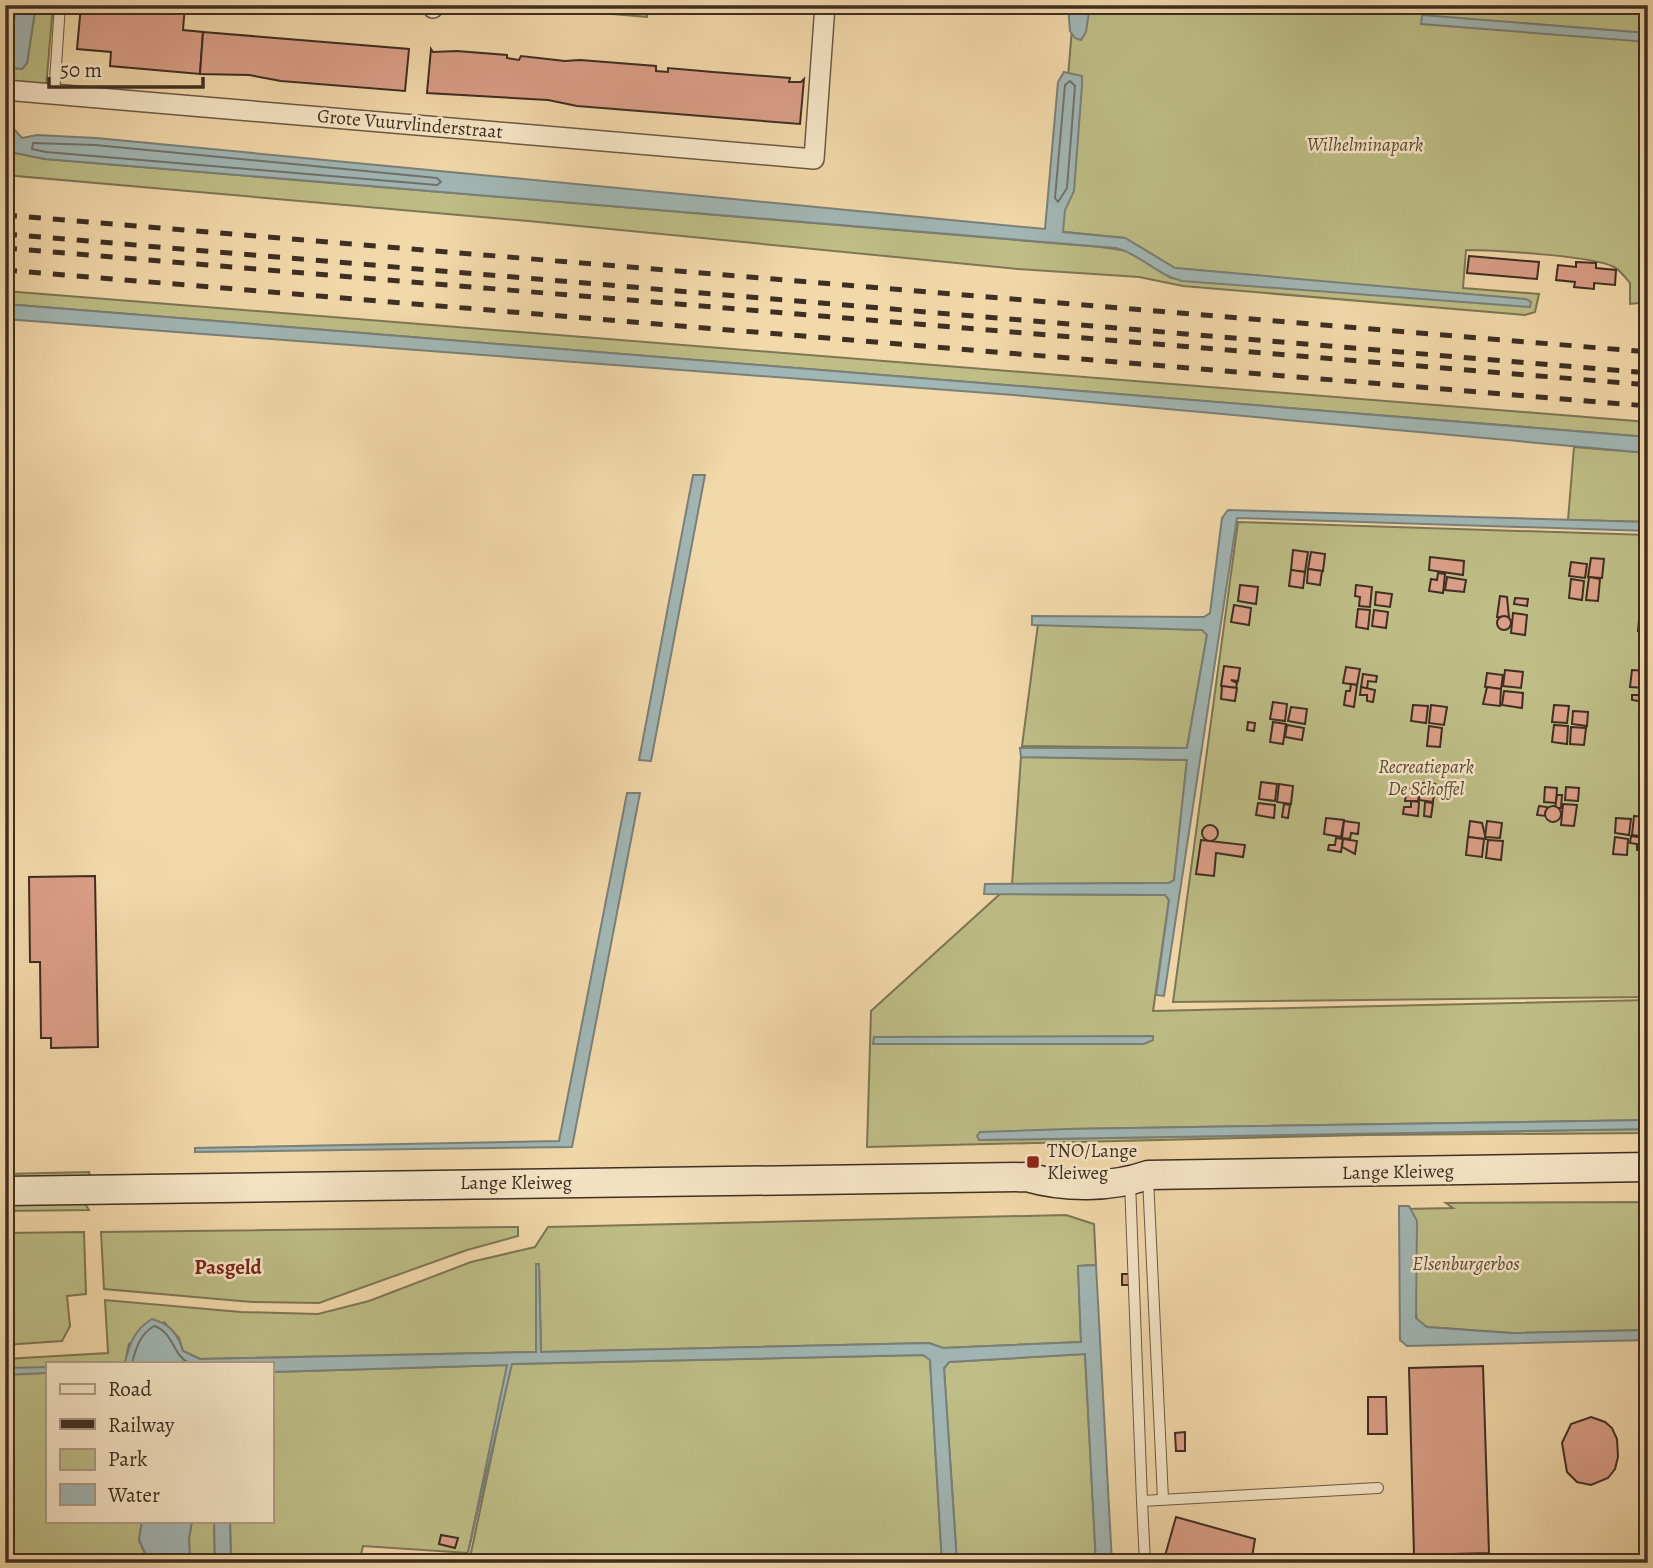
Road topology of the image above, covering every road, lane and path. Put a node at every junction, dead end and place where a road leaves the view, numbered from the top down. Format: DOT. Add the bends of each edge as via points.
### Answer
graph roads {
  1 [pos="60,5"];
  2 [pos="825,5"];
  3 [pos="5,90"];
  4 [pos="54,96"];
  5 [pos="1648,1167"];
  6 [pos="1137,1175"];
  7 [pos="5,1191"];
  8 [pos="1378,1488"];
  9 [pos="1163,1499"];
  10 [pos="1142,1501"];
  11 [pos="1145,1563"];
  1 -- 4 [label="lane"];
  2 -- 4 [label="street, Grote Vuurvlinderstraat" via="814,159"];
  3 -- 4 [label="street, Grote Vuurvlinderstraat"];
  5 -- 6 [label="street, Lange Kleiweg"];
  6 -- 7 [label="street, Lange Kleiweg" via="1049,1170 1027,1177"];
  6 -- 9 [label="lane"];
  6 -- 10 [label="lane"];
  8 -- 9 [label="lane"];
  9 -- 10 [label="lane"];
  10 -- 11 [label="lane"];
}
